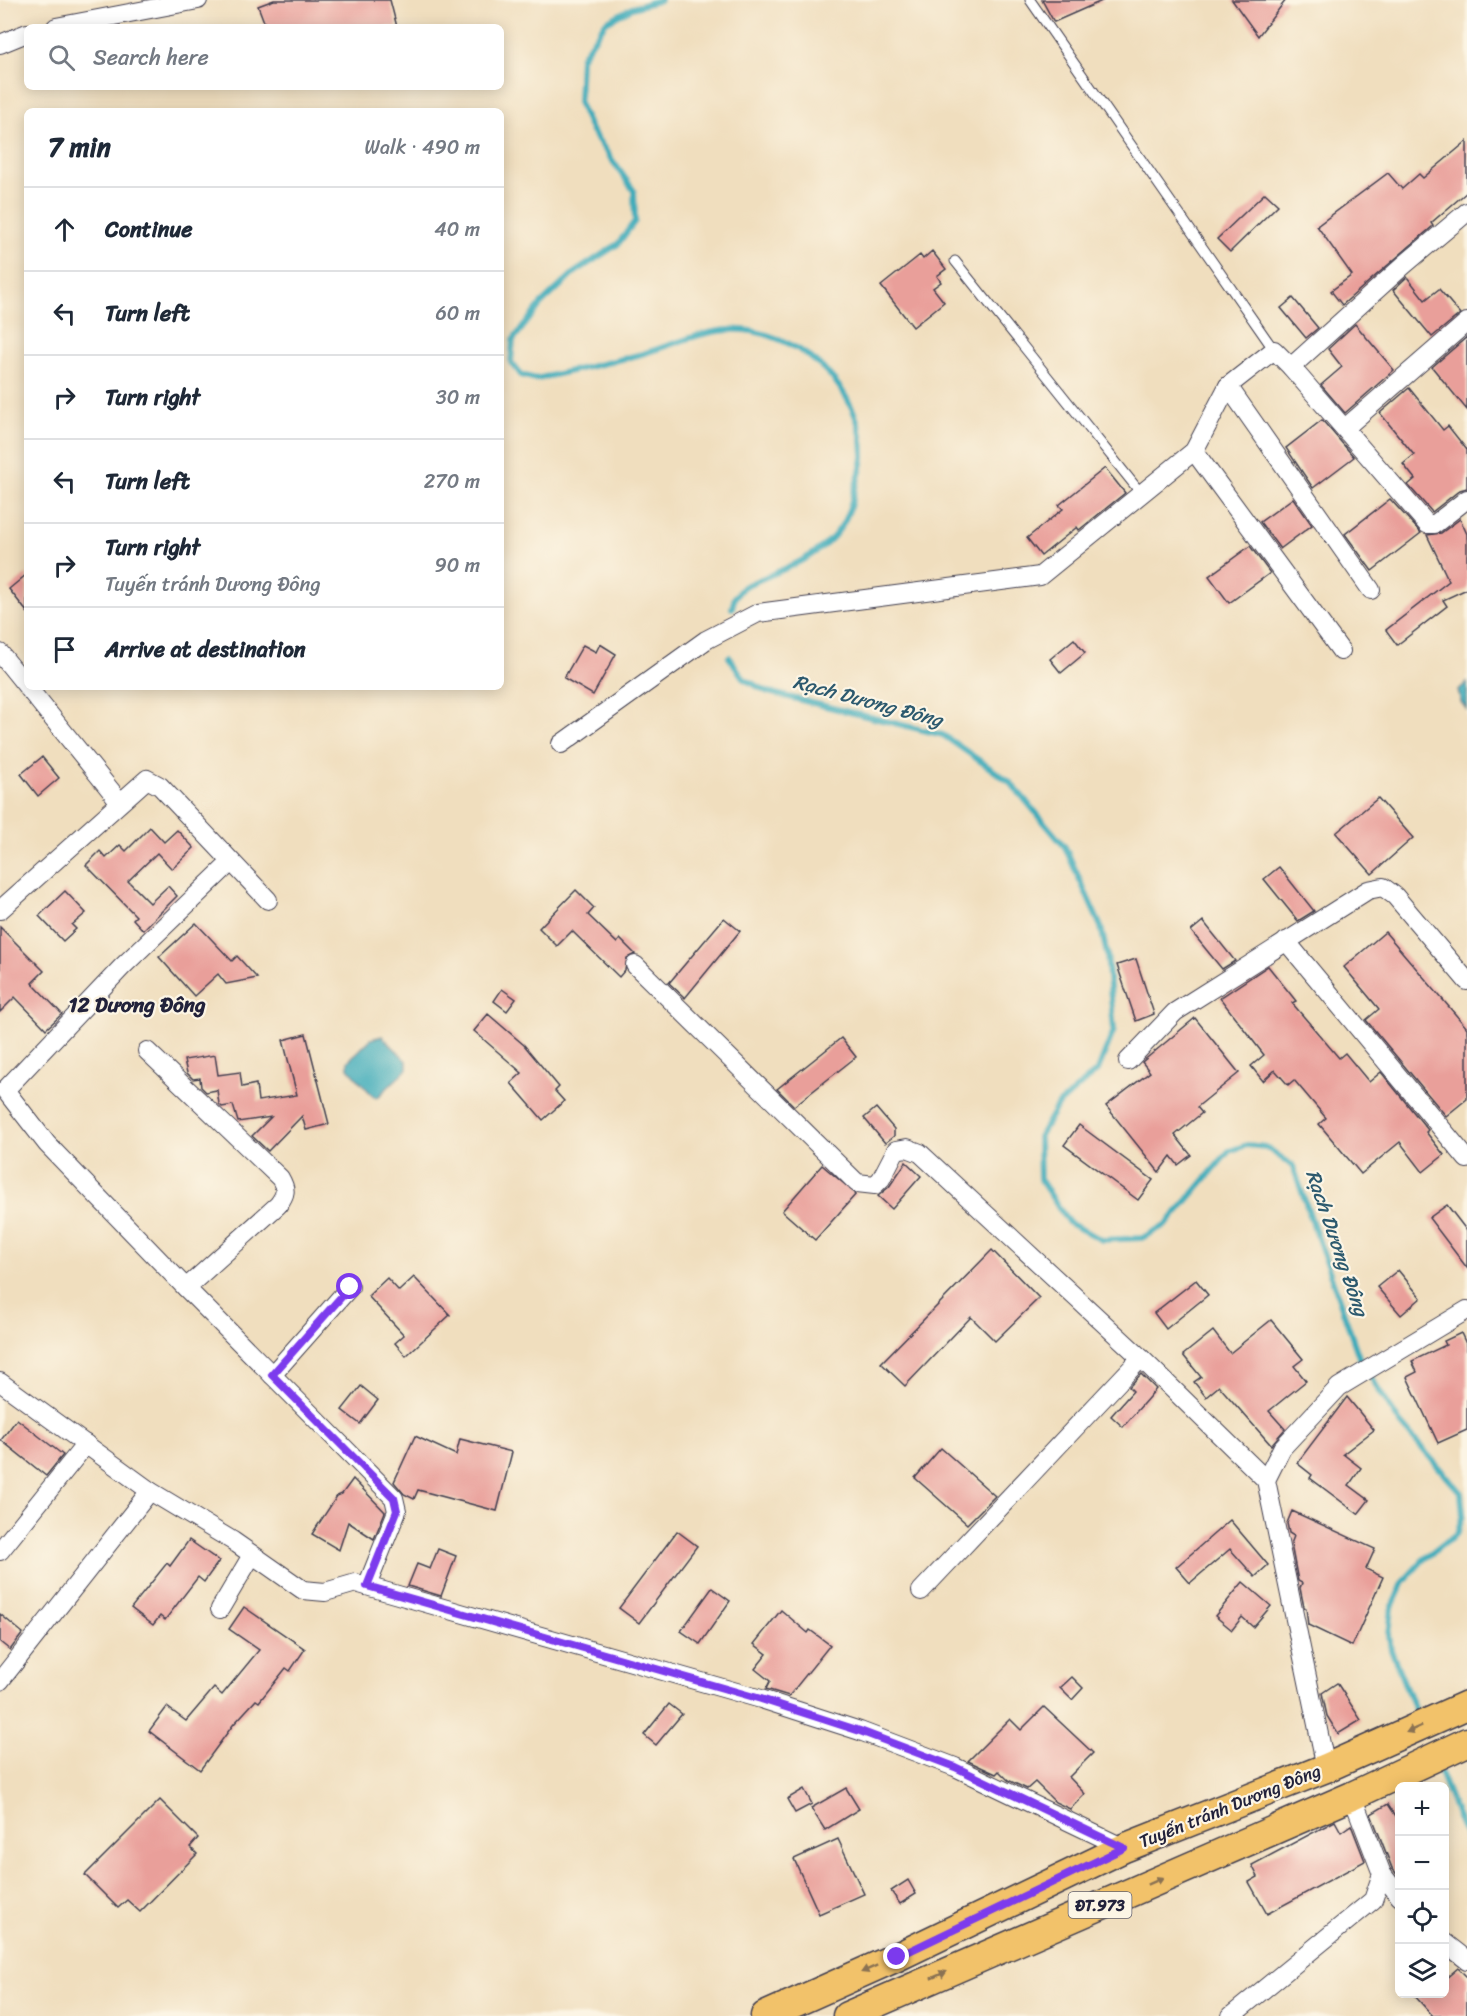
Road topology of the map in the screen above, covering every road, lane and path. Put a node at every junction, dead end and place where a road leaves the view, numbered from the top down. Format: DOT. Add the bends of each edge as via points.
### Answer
graph roads {
  1 [pos="198,0"];
  2 [pos="1030,0"];
  3 [pos="72,24"];
  4 [pos="24,34"];
  5 [pos="0,45"];
  6 [pos="1467,212"];
  7 [pos="955,261"];
  8 [pos="1467,322"];
  9 [pos="1274,350"];
  10 [pos="1291,367"];
  11 [pos="1228,386"];
  12 [pos="1345,428"];
  13 [pos="1194,451"];
  14 [pos="1140,492"];
  15 [pos="1467,499"];
  16 [pos="1371,590"];
  17 [pos="1341,651"];
  18 [pos="0,653"];
  19 [pos="21,667"];
  20 [pos="38,690"];
  21 [pos="561,744"];
  22 [pos="120,802"];
  23 [pos="231,862"];
  24 [pos="268,900"];
  25 [pos="0,910"];
  26 [pos="1286,941"];
  27 [pos="635,965"];
  28 [pos="1467,981"];
  29 [pos="147,1051"];
  30 [pos="1128,1062"];
  31 [pos="1467,1159"];
  32 [pos="350,1287"];
  33 [pos="186,1288"];
  34 [pos="1467,1310"];
  35 [pos="1141,1358"];
  36 [pos="272,1375"];
  37 [pos="0,1382"];
  38 [pos="86,1444"];
  39 [pos="1266,1480"];
  40 [pos="150,1491"];
  41 [pos="0,1551"];
  42 [pos="252,1555"];
  43 [pos="367,1586"];
  44 [pos="921,1592"];
  45 [pos="220,1609"];
  46 [pos="0,1681"];
  47 [pos="1467,1705"];
  48 [pos="1467,1742"];
  49 [pos="1326,1768"];
  50 [pos="1352,1796"];
  51 [pos="1124,1848"];
  52 [pos="1382,1874"];
  53 [pos="1395,1891"];
  54 [pos="1447,1944"];
  55 [pos="897,1957"];
  56 [pos="1467,1960"];
  57 [pos="909,1988"];
  58 [pos="765,2016"];
  59 [pos="847,2016"];
  60 [pos="1231,2016"];
  1 -- 3 [label="street"];
  2 -- 9 [label="lane"];
  4 -- 5 [label="street"];
  6 -- 10 [label="street"];
  7 -- 14 [label="lane"];
  8 -- 12 [label="street"];
  9 -- 10 [label="street"];
  9 -- 11 [label="street"];
  10 -- 12 [label="street"];
  11 -- 13 [label="street"];
  11 -- 16 [label="street"];
  12 -- 15 [label="street" via="1427,524 1435,524"];
  13 -- 14 [label="street"];
  13 -- 17 [label="street"];
  14 -- 21 [label="street" via="1040,576 758,612 706,640"];
  18 -- 19 [label="street"];
  20 -- 22 [label="street"];
  22 -- 23 [label="street" via="147,779 154,780"];
  22 -- 25 [label="street"];
  23 -- 24 [label="street"];
  23 -- 33 [label="street" via="122,967 5,1090 47,1144"];
  26 -- 28 [label="street" via="1368,890 1383,887"];
  26 -- 30 [label="street" via="1175,1012"];
  26 -- 31 [label="street"];
  27 -- 35 [label="street" via="845,1174 857,1183 874,1185 896,1150 907,1148 920,1153"];
  29 -- 33 [label="street" via="285,1186 278,1205"];
  32 -- 36 [label="street"];
  33 -- 36 [label="street"];
  34 -- 39 [label="street" via="1339,1387 1282,1448"];
  35 -- 39 [label="street"];
  35 -- 44 [label="street"];
  36 -- 43 [label="street" via="394,1498 397,1511"];
  37 -- 38 [label="street"];
  38 -- 40 [label="street"];
  38 -- 41 [label="street"];
  39 -- 49 [label="street"];
  40 -- 42 [label="street"];
  40 -- 46 [label="street"];
  42 -- 43 [label="street" via="303,1590 325,1592 356,1583"];
  42 -- 45 [label="street"];
  43 -- 51 [label="street" via="860,1731 955,1767"];
  47 -- 49 [label="main road, Tuyến tránh Dương Đông / ĐT.973, one-way"];
  48 -- 50 [label="main road, Tuyến tránh Dương Đông / ĐT.973"];
  49 -- 51 [label="main road, Tuyến tránh Dương Đông / ĐT.973"];
  50 -- 52 [label="street"];
  57 -- 50 [label="main road, Tuyến tránh Dương Đông / ĐT.973, one-way"];
  51 -- 55 [label="main road, Tuyến tránh Dương Đông / ĐT.973"];
  52 -- 53 [label="street"];
  52 -- 60 [label="street" via="1373,1900"];
  54 -- 56 [label="street"];
  55 -- 57 [label="main road"];
  55 -- 58 [label="main road, Tuyến tránh Dương Đông / ĐT.973, one-way"];
  57 -- 59 [label="main road, Tuyến tránh Dương Đông / ĐT.973"];
}
